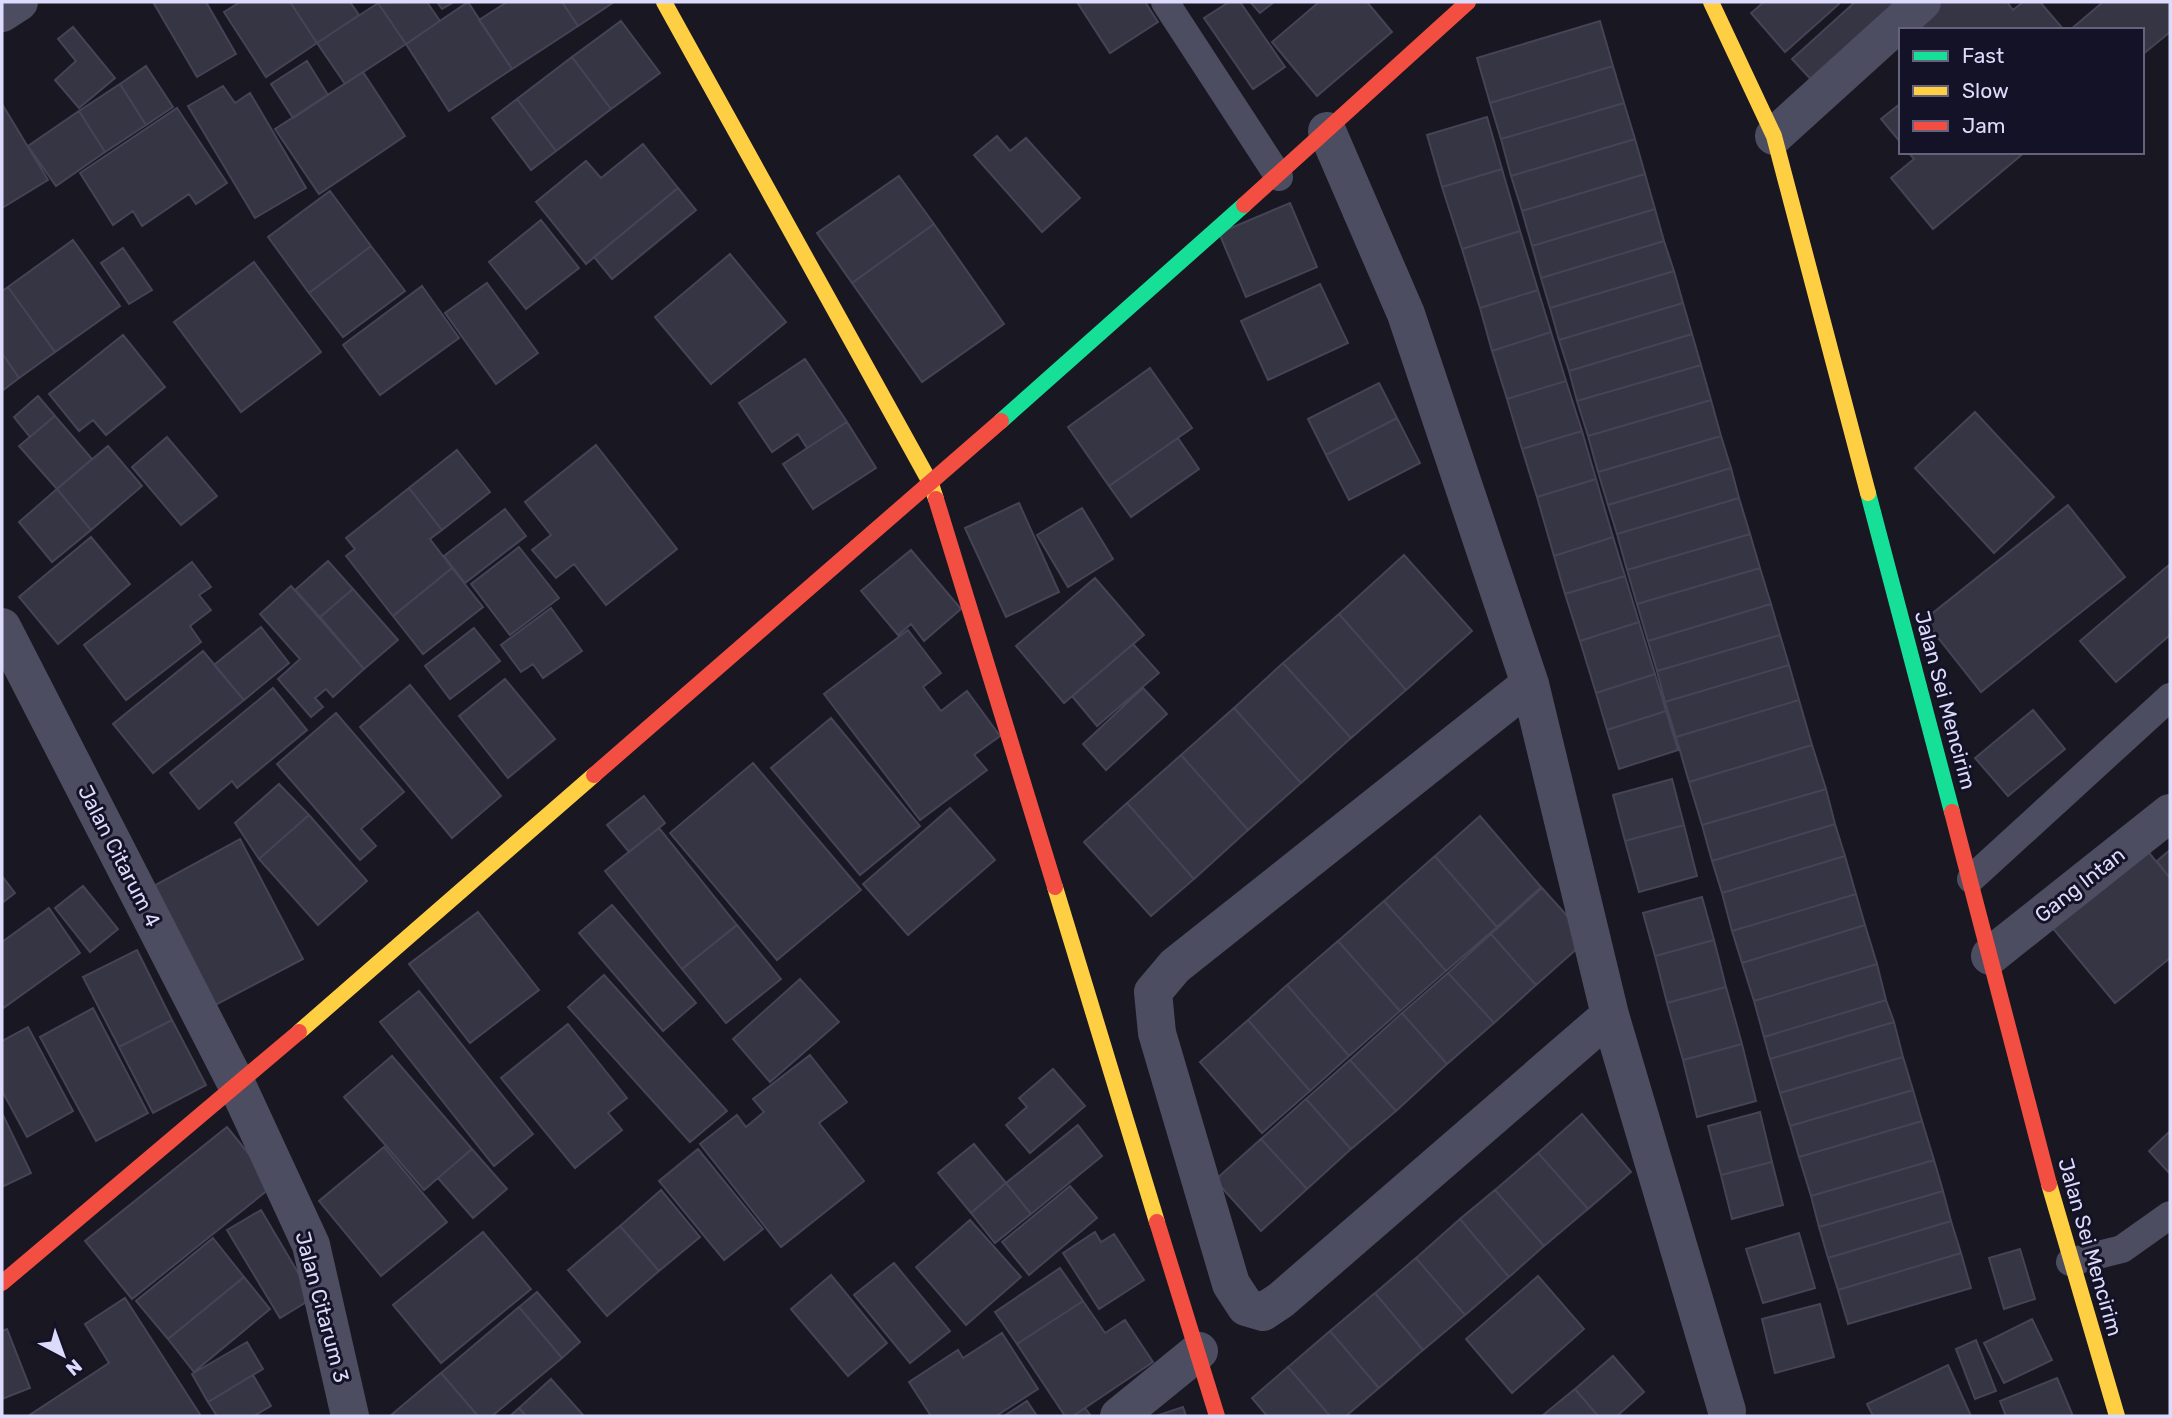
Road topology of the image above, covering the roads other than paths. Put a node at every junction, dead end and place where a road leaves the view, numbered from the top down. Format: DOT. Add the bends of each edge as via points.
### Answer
graph roads {
  1 [pos="19,2"];
  2 [pos="664,2"];
  3 [pos="1165,2"];
  4 [pos="1468,2"];
  5 [pos="1711,2"];
  6 [pos="1922,2"];
  7 [pos="2,13"];
  8 [pos="1327,131"];
  9 [pos="1774,136"];
  10 [pos="1279,177"];
  11 [pos="931,484"];
  12 [pos="2,627"];
  13 [pos="1530,684"];
  14 [pos="2170,697"];
  15 [pos="2170,813"];
  16 [pos="1971,878"];
  17 [pos="1990,956"];
  18 [pos="1610,1015"];
  19 [pos="237,1086"];
  20 [pos="2170,1215"];
  21 [pos="2070,1262"];
  22 [pos="2,1283"];
  23 [pos="1199,1351"];
  24 [pos="1727,1411"];
  25 [pos="350,1416"];
  26 [pos="1119,1416"];
  27 [pos="1217,1416"];
  28 [pos="2117,1416"];
  1 -- 7 [label="street"];
  2 -- 11 [label="street"];
  3 -- 10 [label="lane"];
  4 -- 8 [label="street"];
  5 -- 9 [label="street, Jalan Sei Mencirim"];
  6 -- 9 [label="street"];
  8 -- 10 [label="street"];
  8 -- 13 [label="street" via="1406,314"];
  9 -- 16 [label="street, Jalan Sei Mencirim"];
  10 -- 11 [label="street"];
  11 -- 19 [label="street"];
  11 -- 23 [label="street"];
  12 -- 19 [label="street, Jalan Citarum 4"];
  13 -- 18 [label="street"];
  13 -- 18 [label="street" via="1175,966 1153,992 1157,1033 1231,1284 1246,1307 1263,1312 1281,1300"];
  14 -- 16 [label="lane"];
  15 -- 17 [label="street, Gang Intan"];
  16 -- 17 [label="street, Jalan Sei Mencirim"];
  17 -- 21 [label="street, Jalan Sei Mencirim"];
  18 -- 24 [label="street"];
  19 -- 22 [label="street"];
  19 -- 25 [label="street, Jalan Citarum 3" via="311,1245"];
  20 -- 21 [label="lane" via="2122,1249"];
  21 -- 28 [label="street, Jalan Sei Mencirim"];
  23 -- 26 [label="street"];
  23 -- 27 [label="street"];
}
